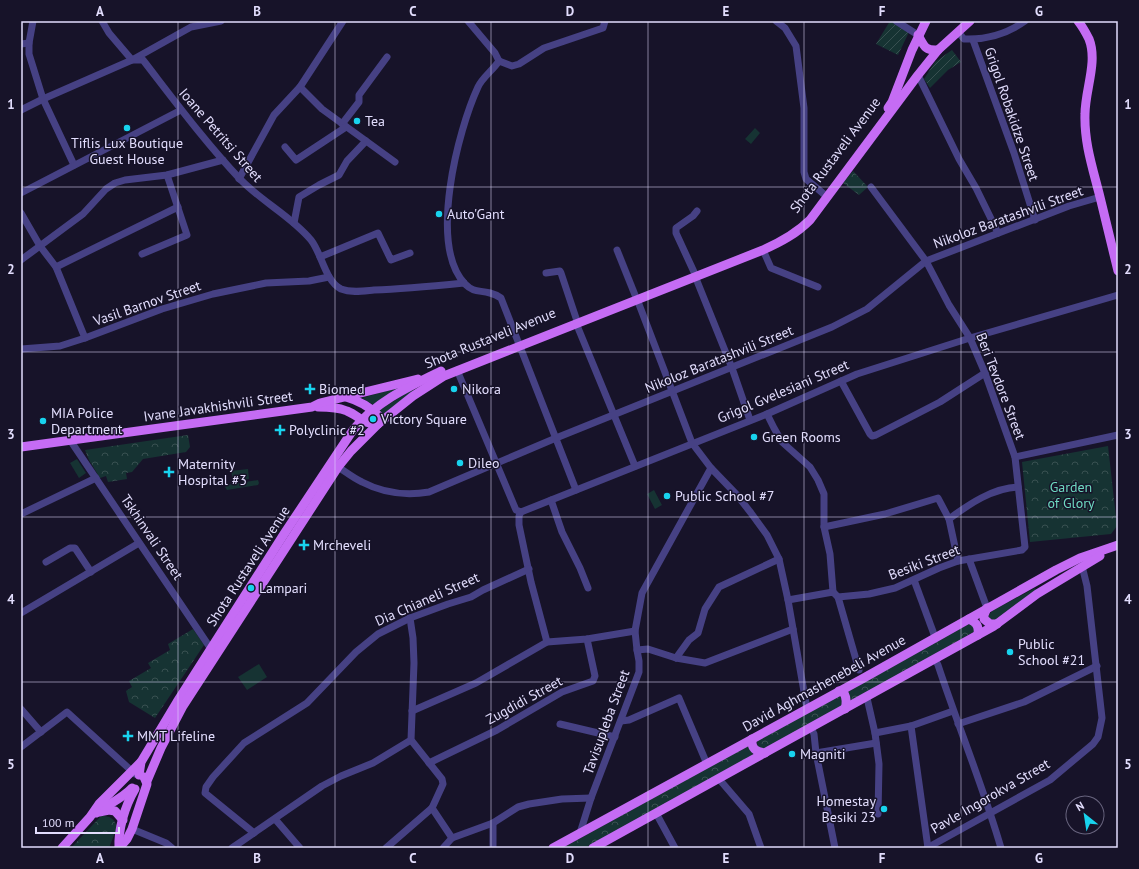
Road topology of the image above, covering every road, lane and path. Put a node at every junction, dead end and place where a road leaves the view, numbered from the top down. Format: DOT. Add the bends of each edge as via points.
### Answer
graph roads {
  1 [pos="33,21"];
  2 [pos="102,21"];
  3 [pos="221,21"];
  4 [pos="343,21"];
  5 [pos="468,21"];
  6 [pos="605,21"];
  7 [pos="776,21"];
  8 [pos="896,21"];
  9 [pos="926,21"];
  10 [pos="970,21"];
  11 [pos="1025,21"];
  12 [pos="207,22"];
  13 [pos="1082,22"];
  14 [pos="958,32"];
  15 [pos="918,35"];
  16 [pos="973,40"];
  17 [pos="29,43"];
  18 [pos="21,44"];
  19 [pos="938,50"];
  20 [pos="146,52"];
  21 [pos="387,57"];
  22 [pos="132,60"];
  23 [pos="143,60"];
  24 [pos="499,61"];
  25 [pos="918,75"];
  26 [pos="300,87"];
  27 [pos="43,99"];
  28 [pos="21,110"];
  29 [pos="181,110"];
  30 [pos="344,125"];
  31 [pos="366,141"];
  32 [pos="285,147"];
  33 [pos="223,160"];
  34 [pos="395,162"];
  35 [pos="74,165"];
  36 [pos="168,175"];
  37 [pos="240,179"];
  38 [pos="871,187"];
  39 [pos="21,193"];
  40 [pos="825,195"];
  41 [pos="1100,197"];
  42 [pos="178,207"];
  43 [pos="697,211"];
  44 [pos="21,213"];
  45 [pos="1034,220"];
  46 [pos="294,223"];
  47 [pos="998,233"];
  48 [pos="40,246"];
  49 [pos="617,250"];
  50 [pos="763,250"];
  51 [pos="410,253"];
  52 [pos="142,254"];
  53 [pos="320,258"];
  54 [pos="21,260"];
  55 [pos="926,261"];
  56 [pos="56,267"];
  57 [pos="1118,271"];
  58 [pos="546,273"];
  59 [pos="695,274"];
  60 [pos="329,277"];
  61 [pos="464,283"];
  62 [pos="818,287"];
  63 [pos="1118,295"];
  64 [pos="636,297"];
  65 [pos="576,320"];
  66 [pos="85,338"];
  67 [pos="970,338"];
  68 [pos="519,343"];
  69 [pos="21,350"];
  70 [pos="732,368"];
  71 [pos="457,370"];
  72 [pos="984,373"];
  73 [pos="430,376"];
  74 [pos="842,381"];
  75 [pos="673,392"];
  76 [pos="346,397"];
  77 [pos="312,407"];
  78 [pos="373,410"];
  79 [pos="615,414"];
  80 [pos="767,414"];
  81 [pos="362,419"];
  82 [pos="750,420"];
  83 [pos="378,424"];
  84 [pos="1118,435"];
  85 [pos="556,438"];
  86 [pos="70,440"];
  87 [pos="692,442"];
  88 [pos="21,447"];
  89 [pos="1014,457"];
  90 [pos="496,463"];
  91 [pos="635,466"];
  92 [pos="338,467"];
  93 [pos="711,468"];
  94 [pos="96,478"];
  95 [pos="1018,487"];
  96 [pos="576,490"];
  97 [pos="551,500"];
  98 [pos="521,512"];
  99 [pos="21,514"];
  100 [pos="949,519"];
  101 [pos="824,527"];
  102 [pos="140,543"];
  103 [pos="1114,547"];
  104 [pos="1024,549"];
  105 [pos="779,559"];
  106 [pos="969,559"];
  107 [pos="958,561"];
  108 [pos="46,562"];
  109 [pos="1082,566"];
  110 [pos="529,569"];
  111 [pos="91,572"];
  112 [pos="914,580"];
  113 [pos="588,588"];
  114 [pos="836,594"];
  115 [pos="788,600"];
  116 [pos="987,608"];
  117 [pos="21,613"];
  118 [pos="410,618"];
  119 [pos="969,618"];
  120 [pos="997,624"];
  121 [pos="793,629"];
  122 [pos="635,630"];
  123 [pos="978,635"];
  124 [pos="935,637"];
  125 [pos="587,639"];
  126 [pos="547,642"];
  127 [pos="212,649"];
  128 [pos="637,650"];
  129 [pos="676,658"];
  130 [pos="935,659"];
  131 [pos="1097,666"];
  132 [pos="860,670"];
  133 [pos="839,691"];
  134 [pos="867,698"];
  135 [pos="21,709"];
  136 [pos="807,709"];
  137 [pos="845,710"];
  138 [pos="412,711"];
  139 [pos="953,711"];
  140 [pos="621,721"];
  141 [pos="560,724"];
  142 [pos="958,724"];
  143 [pos="911,726"];
  144 [pos="811,728"];
  145 [pos="41,732"];
  146 [pos="875,733"];
  147 [pos="615,737"];
  148 [pos="752,739"];
  149 [pos="411,740"];
  150 [pos="876,743"];
  151 [pos="21,747"];
  152 [pos="765,753"];
  153 [pos="816,753"];
  154 [pos="429,763"];
  155 [pos="707,764"];
  156 [pos="135,775"];
  157 [pos="719,779"];
  158 [pos="146,784"];
  159 [pos="134,788"];
  160 [pos="592,798"];
  161 [pos="432,808"];
  162 [pos="98,812"];
  163 [pos="991,812"];
  164 [pos="656,813"];
  165 [pos="878,814"];
  166 [pos="90,817"];
  167 [pos="275,819"];
  168 [pos="123,820"];
  169 [pos="493,823"];
  170 [pos="132,829"];
  171 [pos="254,833"];
  172 [pos="580,833"];
  173 [pos="452,838"];
  174 [pos="62,848"];
  175 [pos="119,848"];
  176 [pos="172,848"];
  177 [pos="232,848"];
  178 [pos="300,848"];
  179 [pos="386,848"];
  180 [pos="444,848"];
  181 [pos="493,848"];
  182 [pos="553,848"];
  183 [pos="593,848"];
  184 [pos="675,848"];
  185 [pos="761,848"];
  186 [pos="835,848"];
  187 [pos="928,848"];
  188 [pos="1001,848"];
  1 -- 17 [label="street"];
  2 -- 22 [label="street"];
  3 -- 12 [label="street"];
  4 -- 26 [label="street"];
  5 -- 24 [label="street"];
  6 -- 24 [label="street" via="602,28 544,48 519,64 512,66"];
  7 -- 40 [label="street" via="785,28 796,46 804,108 804,172 806,179"];
  8 -- 15 [label="street"];
  9 -- 15 [label="main road, Shota Rustaveli Avenue"];
  10 -- 14 [label="main road, Shota Rustaveli Avenue"];
  11 -- 16 [label="street, Grigol Robakidze Street" via="1002,34"];
  12 -- 20 [label="street" via="191,27"];
  13 -- 41 [label="main road" via="1092,50 1085,114 1086,138 1090,164"];
  14 -- 16 [label="street, Grigol Robakidze Street" via="964,39"];
  14 -- 19 [label="main road, Shota Rustaveli Avenue"];
  15 -- 19 [label="main road" via="925,47"];
  15 -- 40 [label="main road, Shota Rustaveli Avenue" via="892,102"];
  16 -- 45 [label="street, Grigol Robakidze Street" via="1014,153"];
  17 -- 18 [label="street"];
  17 -- 27 [label="street" via="29,54"];
  19 -- 25 [label="main road, Shota Rustaveli Avenue"];
  20 -- 22 [label="street"];
  20 -- 23 [label="street"];
  21 -- 30 [label="street" via="358,95 359,102"];
  22 -- 23 [label="street"];
  22 -- 27 [label="street"];
  23 -- 29 [label="street, Ioane Petritsi Street"];
  24 -- 61 [label="street" via="479,84 456,152 448,203 449,248 453,264"];
  25 -- 47 [label="street"];
  25 -- 50 [label="main road, Shota Rustaveli Avenue" via="810,220 783,242"];
  26 -- 30 [label="street" via="322,109"];
  26 -- 37 [label="street" via="274,115"];
  27 -- 28 [label="street"];
  27 -- 35 [label="street"];
  29 -- 33 [label="street, Ioane Petritsi Street"];
  29 -- 35 [label="street"];
  30 -- 31 [label="street"];
  30 -- 32 [label="street" via="296,160"];
  31 -- 34 [label="street"];
  31 -- 46 [label="street" via="347,161 339,175 299,197"];
  33 -- 36 [label="street"];
  33 -- 37 [label="street, Ioane Petritsi Street"];
  35 -- 39 [label="street"];
  36 -- 42 [label="street"];
  36 -- 48 [label="street" via="115,183 83,214"];
  37 -- 46 [label="street, Ioane Petritsi Street" via="256,195"];
  38 -- 55 [label="street, Beri Tevdore Street"];
  40 -- 59 [label="main road, Shota Rustaveli Avenue" via="809,216 791,233"];
  41 -- 45 [label="street, Nikoloz Baratashvili Street"];
  41 -- 57 [label="main road"];
  42 -- 52 [label="street" via="187,234"];
  42 -- 56 [label="street"];
  43 -- 59 [label="street" via="676,228"];
  44 -- 48 [label="street"];
  45 -- 47 [label="street, Nikoloz Baratashvili Street"];
  46 -- 53 [label="street, Ioane Petritsi Street" via="312,241"];
  47 -- 55 [label="street, Nikoloz Baratashvili Street"];
  48 -- 54 [label="street"];
  48 -- 56 [label="street"];
  49 -- 64 [label="street"];
  50 -- 59 [label="main road, Shota Rustaveli Avenue"];
  50 -- 62 [label="street" via="771,268"];
  51 -- 53 [label="street" via="391,260 378,233"];
  53 -- 60 [label="street, Ioane Petritsi Street"];
  55 -- 67 [label="street, Beri Tevdore Street"];
  55 -- 70 [label="street, Nikoloz Baratashvili Street" via="867,309 832,327"];
  56 -- 66 [label="street"];
  58 -- 65 [label="street" via="560,271"];
  59 -- 64 [label="main road, Shota Rustaveli Avenue"];
  59 -- 70 [label="street"];
  60 -- 61 [label="street, Ioane Petritsi Street" via="340,288 350,291"];
  60 -- 66 [label="street, Vasil Barnov Street" via="310,281 266,283 212,294 162,309"];
  61 -- 68 [label="street" via="474,291 490,293 501,298"];
  63 -- 67 [label="street, Grigol Gvelesiani Street"];
  64 -- 65 [label="main road, Shota Rustaveli Avenue"];
  64 -- 75 [label="street"];
  65 -- 68 [label="main road, Shota Rustaveli Avenue"];
  65 -- 79 [label="street"];
  66 -- 69 [label="street, Vasil Barnov Street" via="60,346"];
  67 -- 72 [label="street, Beri Tevdore Street"];
  67 -- 74 [label="street, Grigol Gvelesiani Street" via="874,368"];
  68 -- 71 [label="main road, Shota Rustaveli Avenue"];
  68 -- 73 [label="main road, Shota Rustaveli Avenue" via="459,363"];
  68 -- 85 [label="street"];
  70 -- 75 [label="street, Nikoloz Baratashvili Street"];
  70 -- 82 [label="street"];
  71 -- 83 [label="main road, Shota Rustaveli Avenue" via="428,385"];
  71 -- 90 [label="street"];
  72 -- 74 [label="street" via="940,402 876,436 870,434"];
  72 -- 89 [label="street, Beri Tevdore Street"];
  73 -- 76 [label="main road, Ivane Javakhishvili Street"];
  73 -- 78 [label="main road, Shota Rustaveli Avenue"];
  74 -- 80 [label="street, Grigol Gvelesiani Street"];
  75 -- 79 [label="street, Nikoloz Baratashvili Street"];
  75 -- 87 [label="street"];
  76 -- 77 [label="main road, Ivane Javakhishvili Street"];
  76 -- 78 [label="main road"];
  77 -- 81 [label="main road" via="341,409"];
  77 -- 86 [label="main road, Ivane Javakhishvili Street"];
  78 -- 81 [label="main road, Shota Rustaveli Avenue"];
  78 -- 83 [label="main road" via="379,416"];
  79 -- 85 [label="street, Nikoloz Baratashvili Street"];
  79 -- 91 [label="street"];
  80 -- 82 [label="street, Grigol Gvelesiani Street"];
  80 -- 101 [label="street" via="782,442 810,467 818,480 824,494"];
  81 -- 83 [label="main road" via="370,425"];
  81 -- 127 [label="main road, Shota Rustaveli Avenue" via="284,534"];
  82 -- 87 [label="street, Grigol Gvelesiani Street"];
  83 -- 92 [label="main road, Shota Rustaveli Avenue"];
  84 -- 89 [label="street"];
  85 -- 90 [label="street, Nikoloz Baratashvili Street"];
  85 -- 96 [label="street"];
  86 -- 88 [label="main road, Ivane Javakhishvili Street"];
  86 -- 94 [label="street, Tskhinvali Street"];
  87 -- 91 [label="street, Grigol Gvelesiani Street"];
  87 -- 93 [label="street"];
  89 -- 95 [label="street, Beri Tevdore Street"];
  90 -- 92 [label="street, Nikoloz Baratashvili Street" via="429,492 416,494 381,491 360,482"];
  90 -- 98 [label="street" via="516,510"];
  91 -- 96 [label="street, Grigol Gvelesiani Street"];
  92 -- 158 [label="main road, Shota Rustaveli Avenue" via="183,706"];
  93 -- 105 [label="street" via="751,513"];
  93 -- 122 [label="street, Tavisupleba Street" via="642,593"];
  94 -- 99 [label="street"];
  94 -- 102 [label="street, Tskhinvali Street"];
  95 -- 100 [label="street" via="1010,487 988,495"];
  95 -- 104 [label="street, Beri Tevdore Street"];
  96 -- 97 [label="street, Grigol Gvelesiani Street"];
  97 -- 98 [label="street, Grigol Gvelesiani Street"];
  97 -- 113 [label="street" via="562,532"];
  98 -- 110 [label="street" via="519,525"];
  100 -- 101 [label="street" via="939,498 936,498 885,514"];
  100 -- 107 [label="street"];
  101 -- 114 [label="street"];
  102 -- 111 [label="street"];
  102 -- 127 [label="street, Tskhinvali Street"];
  103 -- 109 [label="main road, David Aghmashenebeli Avenue"];
  103 -- 116 [label="main road, David Aghmashenebeli Avenue" via="1080,558"];
  104 -- 106 [label="street, Besiki Street"];
  105 -- 115 [label="street"];
  105 -- 129 [label="street" via="719,587 704,609 698,632"];
  106 -- 107 [label="street, Besiki Street"];
  106 -- 116 [label="street"];
  107 -- 112 [label="street, Besiki Street"];
  108 -- 111 [label="street" via="70,548 75,548"];
  109 -- 120 [label="main road, David Aghmashenebeli Avenue" via="1037,594"];
  109 -- 131 [label="street, Pavle Ingorokva Street"];
  110 -- 118 [label="street, Dia Chianeli Street" via="471,597"];
  110 -- 126 [label="street"];
  111 -- 117 [label="street"];
  112 -- 114 [label="street, Besiki Street" via="869,594"];
  112 -- 124 [label="street"];
  114 -- 115 [label="street, Besiki Street"];
  114 -- 132 [label="street"];
  115 -- 121 [label="street"];
  116 -- 119 [label="main road, David Aghmashenebeli Avenue"];
  116 -- 120 [label="main road" via="984,619 990,624"];
  118 -- 138 [label="street" via="414,663"];
  118 -- 171 [label="street, Dia Chianeli Street" via="378,634 356,652 307,703 244,743 213,777 205,793"];
  119 -- 123 [label="main road" via="976,622"];
  119 -- 124 [label="main road, David Aghmashenebeli Avenue"];
  120 -- 123 [label="main road, David Aghmashenebeli Avenue"];
  121 -- 129 [label="street" via="705,663"];
  121 -- 136 [label="street"];
  122 -- 125 [label="street"];
  122 -- 128 [label="street, Tavisupleba Street"];
  123 -- 130 [label="main road, David Aghmashenebeli Avenue"];
  124 -- 133 [label="main road, David Aghmashenebeli Avenue"];
  125 -- 126 [label="street"];
  125 -- 154 [label="street, Zugdidi Street" via="595,676 593,680 562,692 498,730"];
  126 -- 138 [label="street" via="476,683"];
  127 -- 156 [label="main road, Shota Rustaveli Avenue" via="177,702"];
  128 -- 129 [label="street" via="648,649"];
  128 -- 140 [label="street, Tavisupleba Street" via="639,672"];
  130 -- 134 [label="main road, David Aghmashenebeli Avenue"];
  130 -- 139 [label="street"];
  131 -- 142 [label="street" via="1024,702"];
  131 -- 163 [label="street, Pavle Ingorokva Street" via="1102,718 1098,737 1093,744 1050,780"];
  133 -- 136 [label="main road, David Aghmashenebeli Avenue"];
  133 -- 137 [label="main road" via="846,697"];
  134 -- 137 [label="main road, David Aghmashenebeli Avenue"];
  134 -- 146 [label="street"];
  135 -- 145 [label="street"];
  136 -- 148 [label="main road, David Aghmashenebeli Avenue"];
  137 -- 144 [label="main road, David Aghmashenebeli Avenue"];
  138 -- 149 [label="street"];
  139 -- 142 [label="street"];
  139 -- 143 [label="street"];
  140 -- 147 [label="street, Tavisupleba Street"];
  140 -- 155 [label="street" via="629,720 679,698"];
  141 -- 147 [label="street"];
  142 -- 163 [label="street"];
  143 -- 146 [label="street"];
  143 -- 187 [label="street"];
  144 -- 152 [label="main road, David Aghmashenebeli Avenue"];
  144 -- 153 [label="street"];
  145 -- 151 [label="street"];
  145 -- 156 [label="street" via="67,712"];
  146 -- 150 [label="street"];
  147 -- 160 [label="street, Tavisupleba Street"];
  148 -- 152 [label="main road" via="751,743 757,752"];
  148 -- 155 [label="main road, David Aghmashenebeli Avenue"];
  149 -- 154 [label="street"];
  149 -- 167 [label="street" via="373,763 322,786"];
  150 -- 153 [label="street"];
  150 -- 165 [label="street" via="879,764"];
  152 -- 157 [label="main road, David Aghmashenebeli Avenue"];
  153 -- 186 [label="street"];
  154 -- 161 [label="street" via="443,781"];
  155 -- 172 [label="main road, David Aghmashenebeli Avenue"];
  156 -- 158 [label="main road" via="144,777"];
  156 -- 159 [label="main road" via="131,783"];
  156 -- 166 [label="main road" via="121,782"];
  157 -- 164 [label="main road, David Aghmashenebeli Avenue"];
  157 -- 185 [label="street" via="749,814"];
  158 -- 159 [label="main road" via="141,791"];
  158 -- 170 [label="main road, Shota Rustaveli Avenue"];
  159 -- 162 [label="main road"];
  159 -- 168 [label="main road"];
  160 -- 169 [label="street" via="529,804"];
  160 -- 172 [label="street, Tavisupleba Street"];
  161 -- 173 [label="street"];
  161 -- 179 [label="street"];
  162 -- 166 [label="main road"];
  162 -- 168 [label="main road" via="115,811"];
  163 -- 187 [label="street, Pavle Ingorokva Street"];
  163 -- 188 [label="street"];
  164 -- 183 [label="main road, David Aghmashenebeli Avenue"];
  164 -- 184 [label="street"];
  166 -- 174 [label="main road"];
  167 -- 171 [label="street"];
  167 -- 178 [label="street"];
  168 -- 175 [label="main road" via="118,835"];
  169 -- 173 [label="street"];
  169 -- 181 [label="street"];
  170 -- 175 [label="main road, Shota Rustaveli Avenue"];
  170 -- 176 [label="street"];
  171 -- 177 [label="street"];
  172 -- 182 [label="main road, David Aghmashenebeli Avenue"];
  173 -- 180 [label="street"];
}
